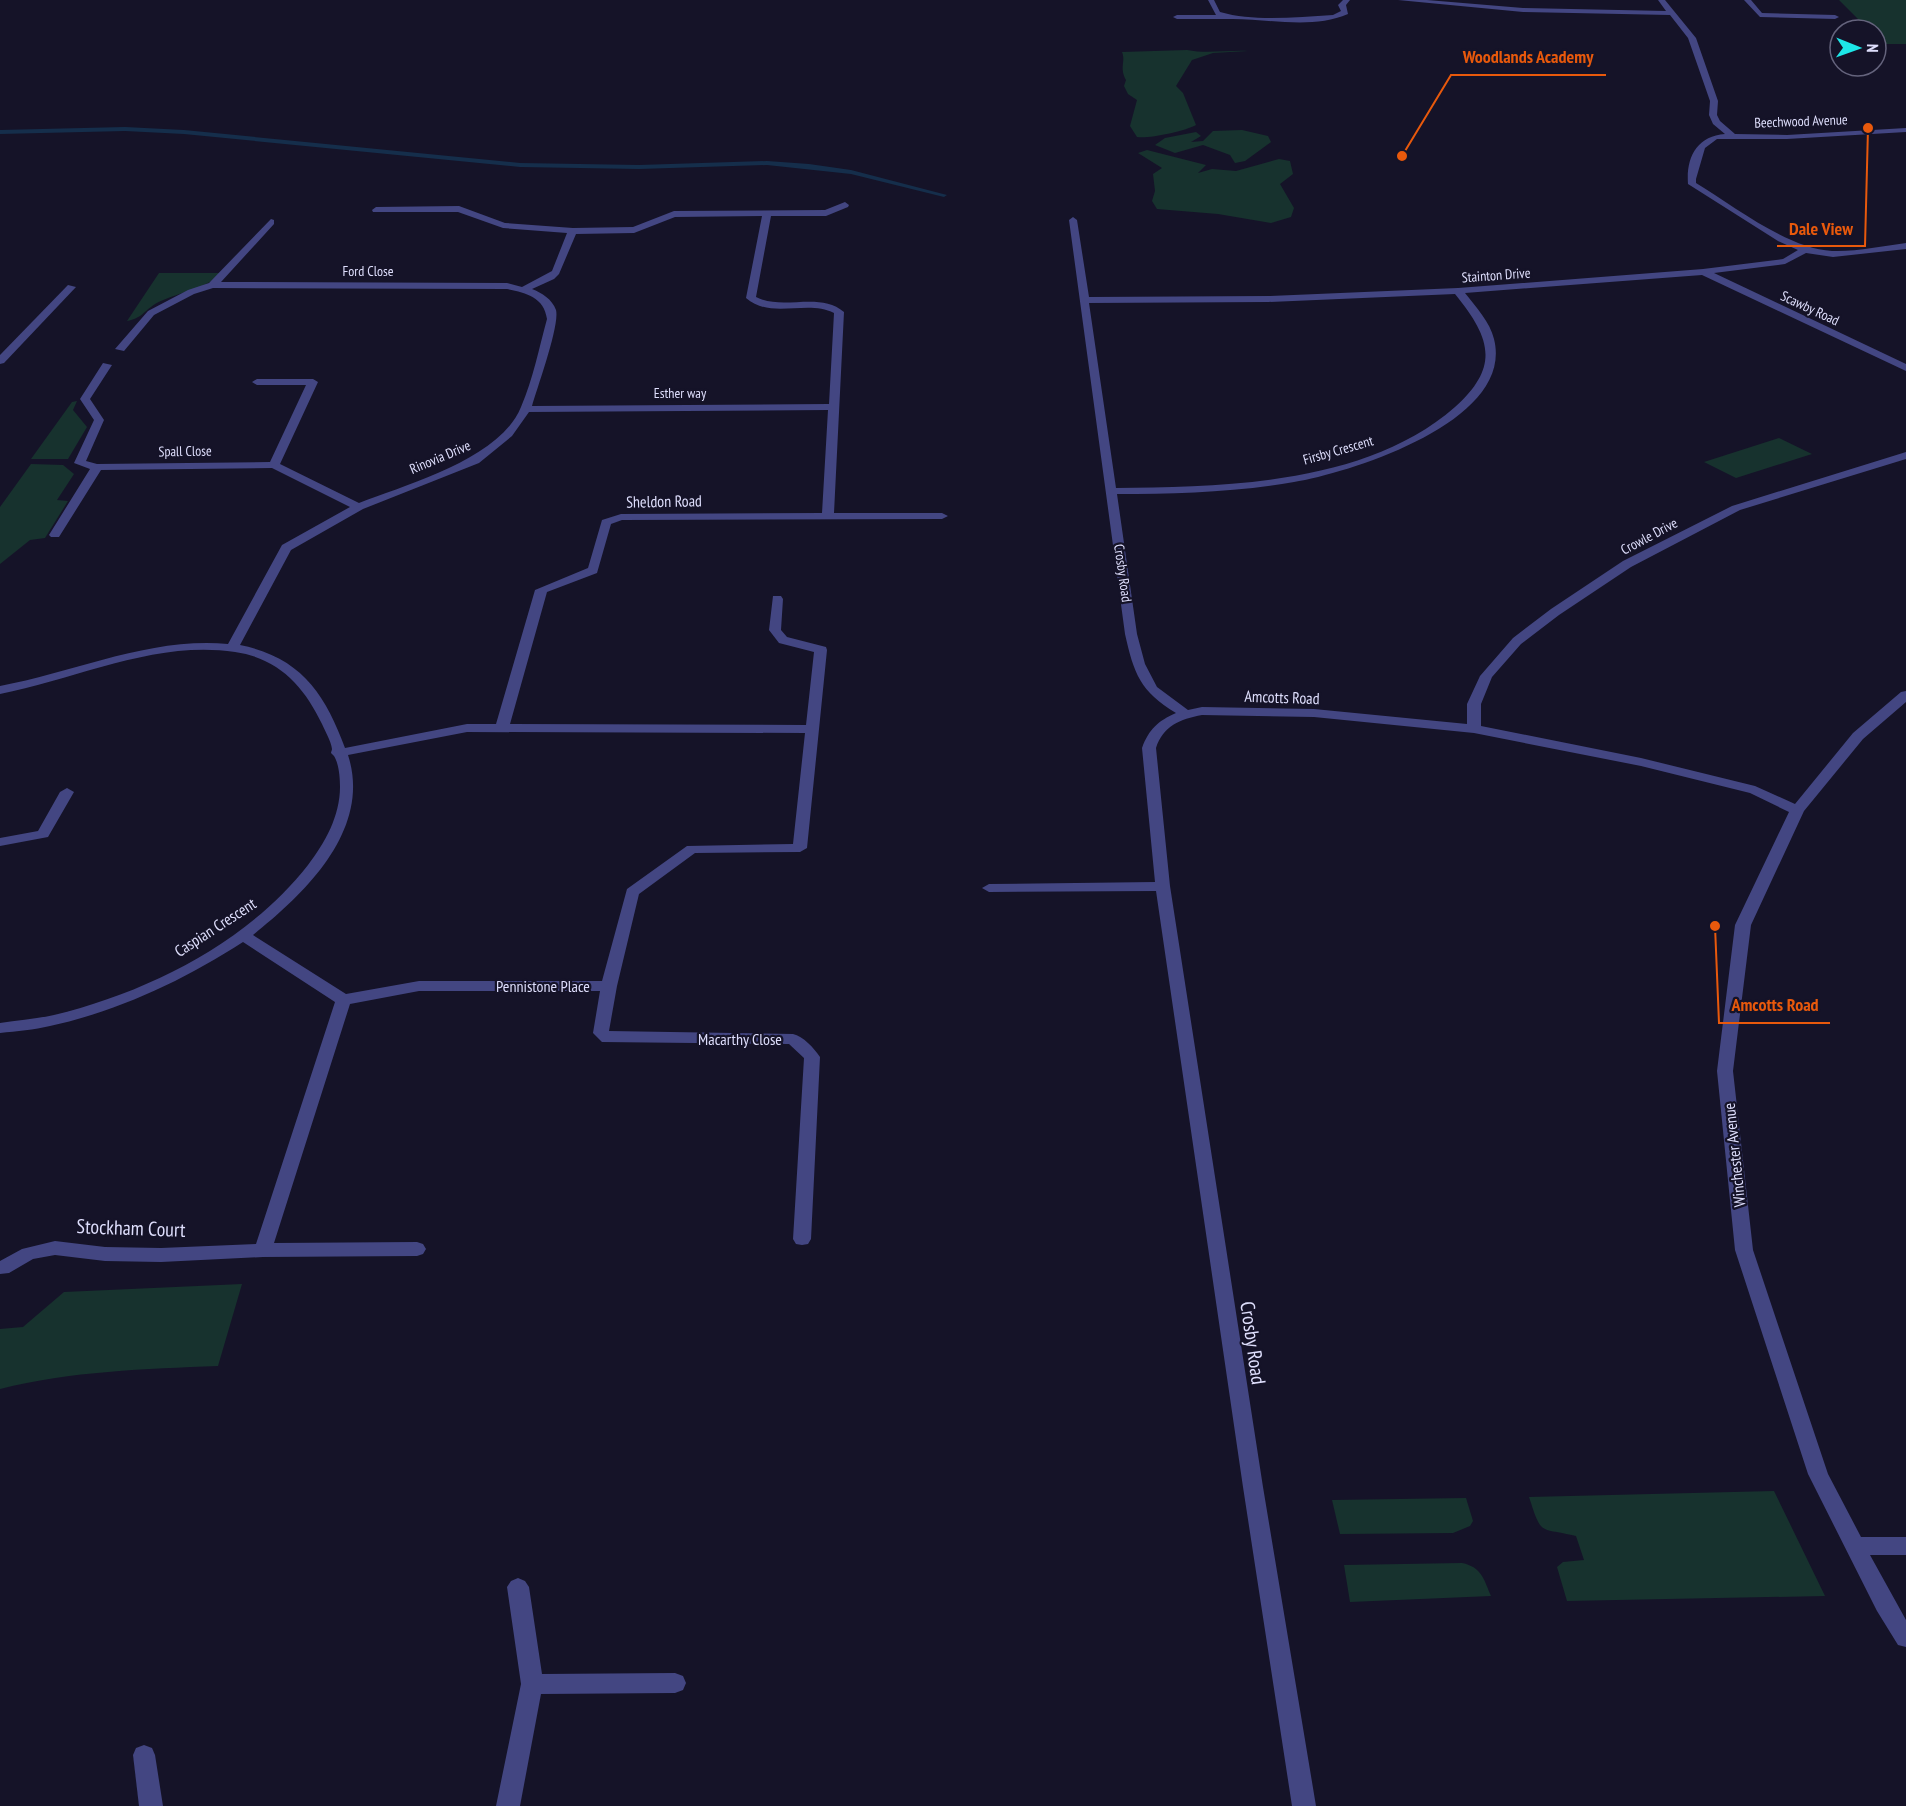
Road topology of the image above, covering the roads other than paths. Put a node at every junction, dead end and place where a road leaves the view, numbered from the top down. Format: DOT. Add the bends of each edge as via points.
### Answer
graph roads {
  1 [pos="1211,0"];
  2 [pos="1347,0"];
  3 [pos="1401,0"];
  4 [pos="1661,0"];
  5 [pos="1748,0"];
  6 [pos="1672,13"];
  7 [pos="1232,17"];
  8 [pos="1835,17"];
  9 [pos="1177,18"];
  10 [pos="1906,130"];
  11 [pos="1733,136"];
  12 [pos="845,205"];
  13 [pos="376,210"];
  14 [pos="767,213"];
  15 [pos="1073,220"];
  16 [pos="271,222"];
  17 [pos="573,231"];
  18 [pos="1906,246"];
  19 [pos="1805,250"];
  20 [pos="1703,272"];
  21 [pos="212,285"];
  22 [pos="71,287"];
  23 [pos="523,290"];
  24 [pos="1458,291"];
  25 [pos="1083,300"];
  26 [pos="120,350"];
  27 [pos="0,361"];
  28 [pos="107,365"];
  29 [pos="1906,368"];
  30 [pos="257,382"];
  31 [pos="835,407"];
  32 [pos="526,409"];
  33 [pos="1906,455"];
  34 [pos="274,465"];
  35 [pos="97,467"];
  36 [pos="1111,491"];
  37 [pos="359,507"];
  38 [pos="828,516"];
  39 [pos="942,516"];
  40 [pos="55,535"];
  41 [pos="777,599"];
  42 [pos="233,647"];
  43 [pos="0,690"];
  44 [pos="1906,696"];
  45 [pos="1186,714"];
  46 [pos="502,728"];
  47 [pos="814,729"];
  48 [pos="1474,729"];
  49 [pos="338,753"];
  50 [pos="67,792"];
  51 [pos="1797,810"];
  52 [pos="0,842"];
  53 [pos="1163,886"];
  54 [pos="989,888"];
  55 [pos="242,936"];
  56 [pos="609,986"];
  57 [pos="343,1000"];
  58 [pos="0,1028"];
  59 [pos="802,1239"];
  60 [pos="417,1249"];
  61 [pos="263,1250"];
  62 [pos="3,1268"];
  63 [pos="1854,1546"];
  64 [pos="1906,1546"];
  65 [pos="518,1587"];
  66 [pos="1906,1638"];
  67 [pos="675,1683"];
  68 [pos="532,1684"];
  69 [pos="144,1755"];
  70 [pos="151,1806"];
  71 [pos="508,1806"];
  72 [pos="1304,1806"];
  1 -- 7 [label="street" via="1217,13"];
  2 -- 7 [label="street" via="1342,5 1345,12 1334,17"];
  3 -- 6 [label="street" via="1523,10"];
  4 -- 6 [label="street"];
  5 -- 8 [label="street" via="1760,15"];
  6 -- 11 [label="street" via="1692,38 1714,101 1713,116"];
  7 -- 9 [label="street"];
  10 -- 11 [label="street, Beechwood Avenue"];
  11 -- 19 [label="street, Beechwood Avenue" via="1702,144 1690,175 1692,184"];
  12 -- 14 [label="street" via="826,213"];
  13 -- 17 [label="street" via="459,209 503,225"];
  14 -- 17 [label="street" via="674,214 634,230"];
  14 -- 31 [label="street" via="751,298 768,306 826,307 839,312"];
  15 -- 25 [label="street, Crosby Road"];
  16 -- 21 [label="street, Ford Close"];
  17 -- 23 [label="street" via="556,272"];
  18 -- 19 [label="street" via="1833,254"];
  19 -- 20 [label="street, Stainton Drive" via="1785,261"];
  20 -- 24 [label="street, Stainton Drive"];
  20 -- 29 [label="street, Scawby Road"];
  21 -- 23 [label="street, Ford Close" via="480,285"];
  21 -- 26 [label="street, Ford Close" via="152,313"];
  22 -- 27 [label="street"];
  23 -- 32 [label="street, Rinovia Drive" via="545,299 552,309"];
  24 -- 25 [label="street, Stainton Drive" via="1269,299"];
  24 -- 36 [label="street, Firsby Crescent" via="1490,340 1491,359 1484,384 1465,404 1420,434 1369,459 1289,478 1198,489"];
  25 -- 36 [label="street, Crosby Road"];
  28 -- 35 [label="street" via="85,399 99,420 80,463"];
  30 -- 34 [label="street" via="313,382"];
  31 -- 32 [label="street, Esther way"];
  31 -- 38 [label="street"];
  32 -- 37 [label="street, Rinovia Drive" via="508,434 476,461"];
  33 -- 48 [label="street, Crowle Drive" via="1736,508 1627,564 1517,641 1486,675 1474,704"];
  34 -- 35 [label="street, Spall Close"];
  34 -- 37 [label="street, Spall Close"];
  35 -- 40 [label="street"];
  36 -- 45 [label="street, Crosby Road" via="1141,678 1149,689"];
  37 -- 42 [label="street, Rinovia Drive" via="286,548"];
  38 -- 39 [label="street, Sheldon Road"];
  38 -- 46 [label="street, Sheldon Road" via="621,517 606,522 593,570 541,590"];
  41 -- 47 [label="street, Pennistone Place" via="775,630 783,640 821,650"];
  42 -- 43 [label="street, Caspian Crescent" via="159,650"];
  42 -- 49 [label="street, Caspian Crescent" via="262,653 285,664 299,678 320,706"];
  44 -- 51 [label="street, Winchester Avenue" via="1858,736"];
  45 -- 48 [label="street, Amcotts Road" via="1314,713"];
  45 -- 53 [label="street, Crosby Road" via="1163,724 1153,735 1149,748"];
  46 -- 47 [label="street"];
  46 -- 49 [label="street" via="467,728"];
  47 -- 56 [label="street, Pennistone Place" via="800,848 692,849 640,886 632,892"];
  48 -- 51 [label="street, Amcotts Road" via="1641,762 1755,790"];
  49 -- 55 [label="street, Caspian Crescent" via="347,779 344,809 333,840 312,872 282,904"];
  50 -- 52 [label="street" via="43,834"];
  51 -- 63 [label="street, Winchester Avenue" via="1743,925 1725,1071 1744,1250 1818,1474"];
  53 -- 54 [label="street"];
  53 -- 72 [label="street, Crosby Road"];
  55 -- 57 [label="street"];
  55 -- 58 [label="street, Caspian Crescent" via="188,968 126,996 57,1019"];
  56 -- 57 [label="street, Pennistone Place" via="419,986"];
  56 -- 59 [label="street, Macarthy Close" via="601,1033 608,1038 793,1039 812,1057"];
  57 -- 61 [label="street"];
  60 -- 61 [label="street, Stockham Court"];
  61 -- 62 [label="street, Stockham Court" via="161,1255 55,1248 28,1254"];
  63 -- 64 [label="street"];
  63 -- 66 [label="street, Winchester Avenue"];
  65 -- 68 [label="street"];
  67 -- 68 [label="street"];
  68 -- 71 [label="street"];
  69 -- 70 [label="street"];
}
